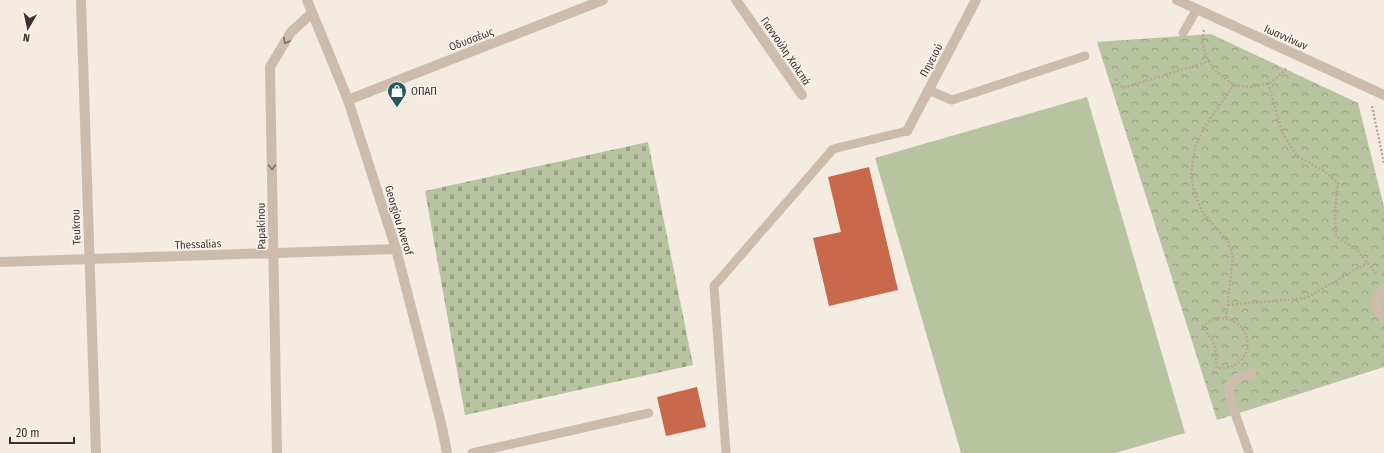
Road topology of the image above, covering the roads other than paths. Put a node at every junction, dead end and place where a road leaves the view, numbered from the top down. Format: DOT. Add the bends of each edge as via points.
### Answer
graph roads {
  1 [pos="81,0"];
  2 [pos="307,0"];
  3 [pos="603,0"];
  4 [pos="736,0"];
  5 [pos="976,0"];
  6 [pos="1178,0"];
  7 [pos="1199,5"];
  8 [pos="312,13"];
  9 [pos="1183,33"];
  10 [pos="1084,56"];
  11 [pos="928,90"];
  12 [pos="802,95"];
  13 [pos="1384,95"];
  14 [pos="348,100"];
  15 [pos="907,131"];
  16 [pos="396,249"];
  17 [pos="273,253"];
  18 [pos="89,259"];
  19 [pos="0,262"];
  20 [pos="1384,289"];
  21 [pos="1384,318"];
  22 [pos="1252,373"];
  23 [pos="649,413"];
  24 [pos="96,453"];
  25 [pos="277,453"];
  26 [pos="446,453"];
  27 [pos="472,453"];
  28 [pos="726,453"];
  29 [pos="1249,453"];
  1 -- 18 [label="street, Teukrou"];
  2 -- 8 [label="street, Georgiou Averof"];
  3 -- 14 [label="street, Οδυσσέως"];
  4 -- 12 [label="street, Γιαννούλη Χαλεπά"];
  5 -- 11 [label="street, Πηνειού"];
  6 -- 7 [label="street, Ιωαννίνων"];
  7 -- 9 [label="lane"];
  7 -- 13 [label="street, Ιωαννίνων"];
  8 -- 14 [label="street, Georgiou Averof"];
  8 -- 17 [label="street, Papakinou, one-way" via="291,32 270,67"];
  10 -- 11 [label="lane" via="952,100"];
  11 -- 15 [label="street, Πηνειού"];
  14 -- 16 [label="street, Georgiou Averof"];
  15 -- 28 [label="lane" via="833,149 714,286"];
  16 -- 17 [label="street, Thessalias"];
  16 -- 26 [label="street, Georgiou Averof" via="441,423"];
  17 -- 18 [label="street, Thessalias"];
  17 -- 25 [label="street, Papakinou"];
  18 -- 19 [label="street, Thessalias"];
  18 -- 24 [label="street, Teukrou"];
  20 -- 21 [label="street" via="1378,296 1377,308"];
  22 -- 29 [label="lane" via="1234,379 1229,385 1230,399"];
  23 -- 27 [label="lane"];
}
